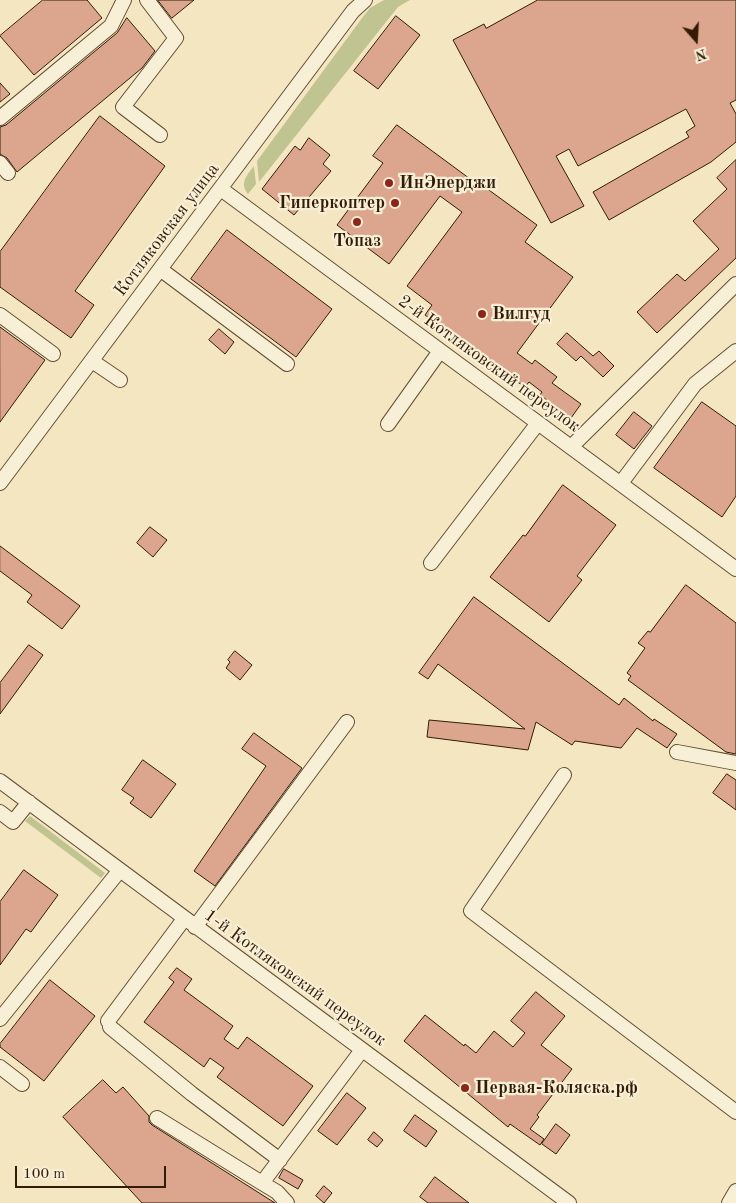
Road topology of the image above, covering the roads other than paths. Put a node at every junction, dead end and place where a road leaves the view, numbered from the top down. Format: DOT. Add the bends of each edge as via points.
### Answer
graph roads {
  1 [pos="124,0"];
  2 [pos="147,0"];
  3 [pos="364,0"];
  4 [pos="0,118"];
  5 [pos="160,135"];
  6 [pos="221,189"];
  7 [pos="160,269"];
  8 [pos="736,284"];
  9 [pos="0,315"];
  10 [pos="440,351"];
  11 [pos="736,351"];
  12 [pos="53,354"];
  13 [pos="92,361"];
  14 [pos="288,364"];
  15 [pos="120,380"];
  16 [pos="538,423"];
  17 [pos="388,424"];
  18 [pos="571,447"];
  19 [pos="0,483"];
  20 [pos="621,483"];
  21 [pos="431,563"];
  22 [pos="736,568"];
  23 [pos="347,722"];
  24 [pos="677,752"];
  25 [pos="736,763"];
  26 [pos="564,775"];
  27 [pos="0,781"];
  28 [pos="29,802"];
  29 [pos="0,812"];
  30 [pos="120,870"];
  31 [pos="190,923"];
  32 [pos="0,1019"];
  33 [pos="362,1050"];
  34 [pos="0,1067"];
  35 [pos="22,1084"];
  36 [pos="736,1112"];
  37 [pos="157,1118"];
  38 [pos="280,1160"];
  39 [pos="262,1182"];
  40 [pos="736,1191"];
  41 [pos="287,1203"];
  42 [pos="569,1203"];
  43 [pos="729,1203"];
  1 -- 4 [label="street" via="110,26"];
  2 -- 5 [label="street" via="176,38 123,107"];
  3 -- 6 [label="street, Котляковская улица"];
  6 -- 7 [label="street, Котляковская улица"];
  6 -- 10 [label="street, 2-й Котляковский переулок"];
  7 -- 13 [label="street, Котляковская улица"];
  7 -- 14 [label="street"];
  8 -- 18 [label="street"];
  9 -- 12 [label="street"];
  10 -- 16 [label="street, 2-й Котляковский переулок"];
  10 -- 17 [label="street"];
  11 -- 20 [label="street" via="695,384"];
  13 -- 15 [label="street"];
  13 -- 19 [label="street, Котляковская улица"];
  16 -- 18 [label="street, 2-й Котляковский переулок"];
  16 -- 21 [label="street"];
  18 -- 20 [label="street, 2-й Котляковский переулок"];
  20 -- 22 [label="street, 2-й Котляковский переулок"];
  23 -- 31 [label="street"];
  24 -- 25 [label="street"];
  26 -- 36 [label="street" via="471,912"];
  27 -- 28 [label="street, 1-й Котляковский переулок"];
  28 -- 29 [label="street" via="13,822"];
  28 -- 30 [label="street, 1-й Котляковский переулок"];
  30 -- 31 [label="street, 1-й Котляковский переулок"];
  30 -- 32 [label="street"];
  31 -- 33 [label="street, 1-й Котляковский переулок"];
  31 -- 38 [label="street" via="109,1024 192,1094"];
  33 -- 38 [label="street"];
  33 -- 42 [label="street, 1-й Котляковский переулок"];
  34 -- 35 [label="street"];
  37 -- 39 [label="street"];
  38 -- 39 [label="street"];
  39 -- 41 [label="street"];
  40 -- 43 [label="street"];
}
